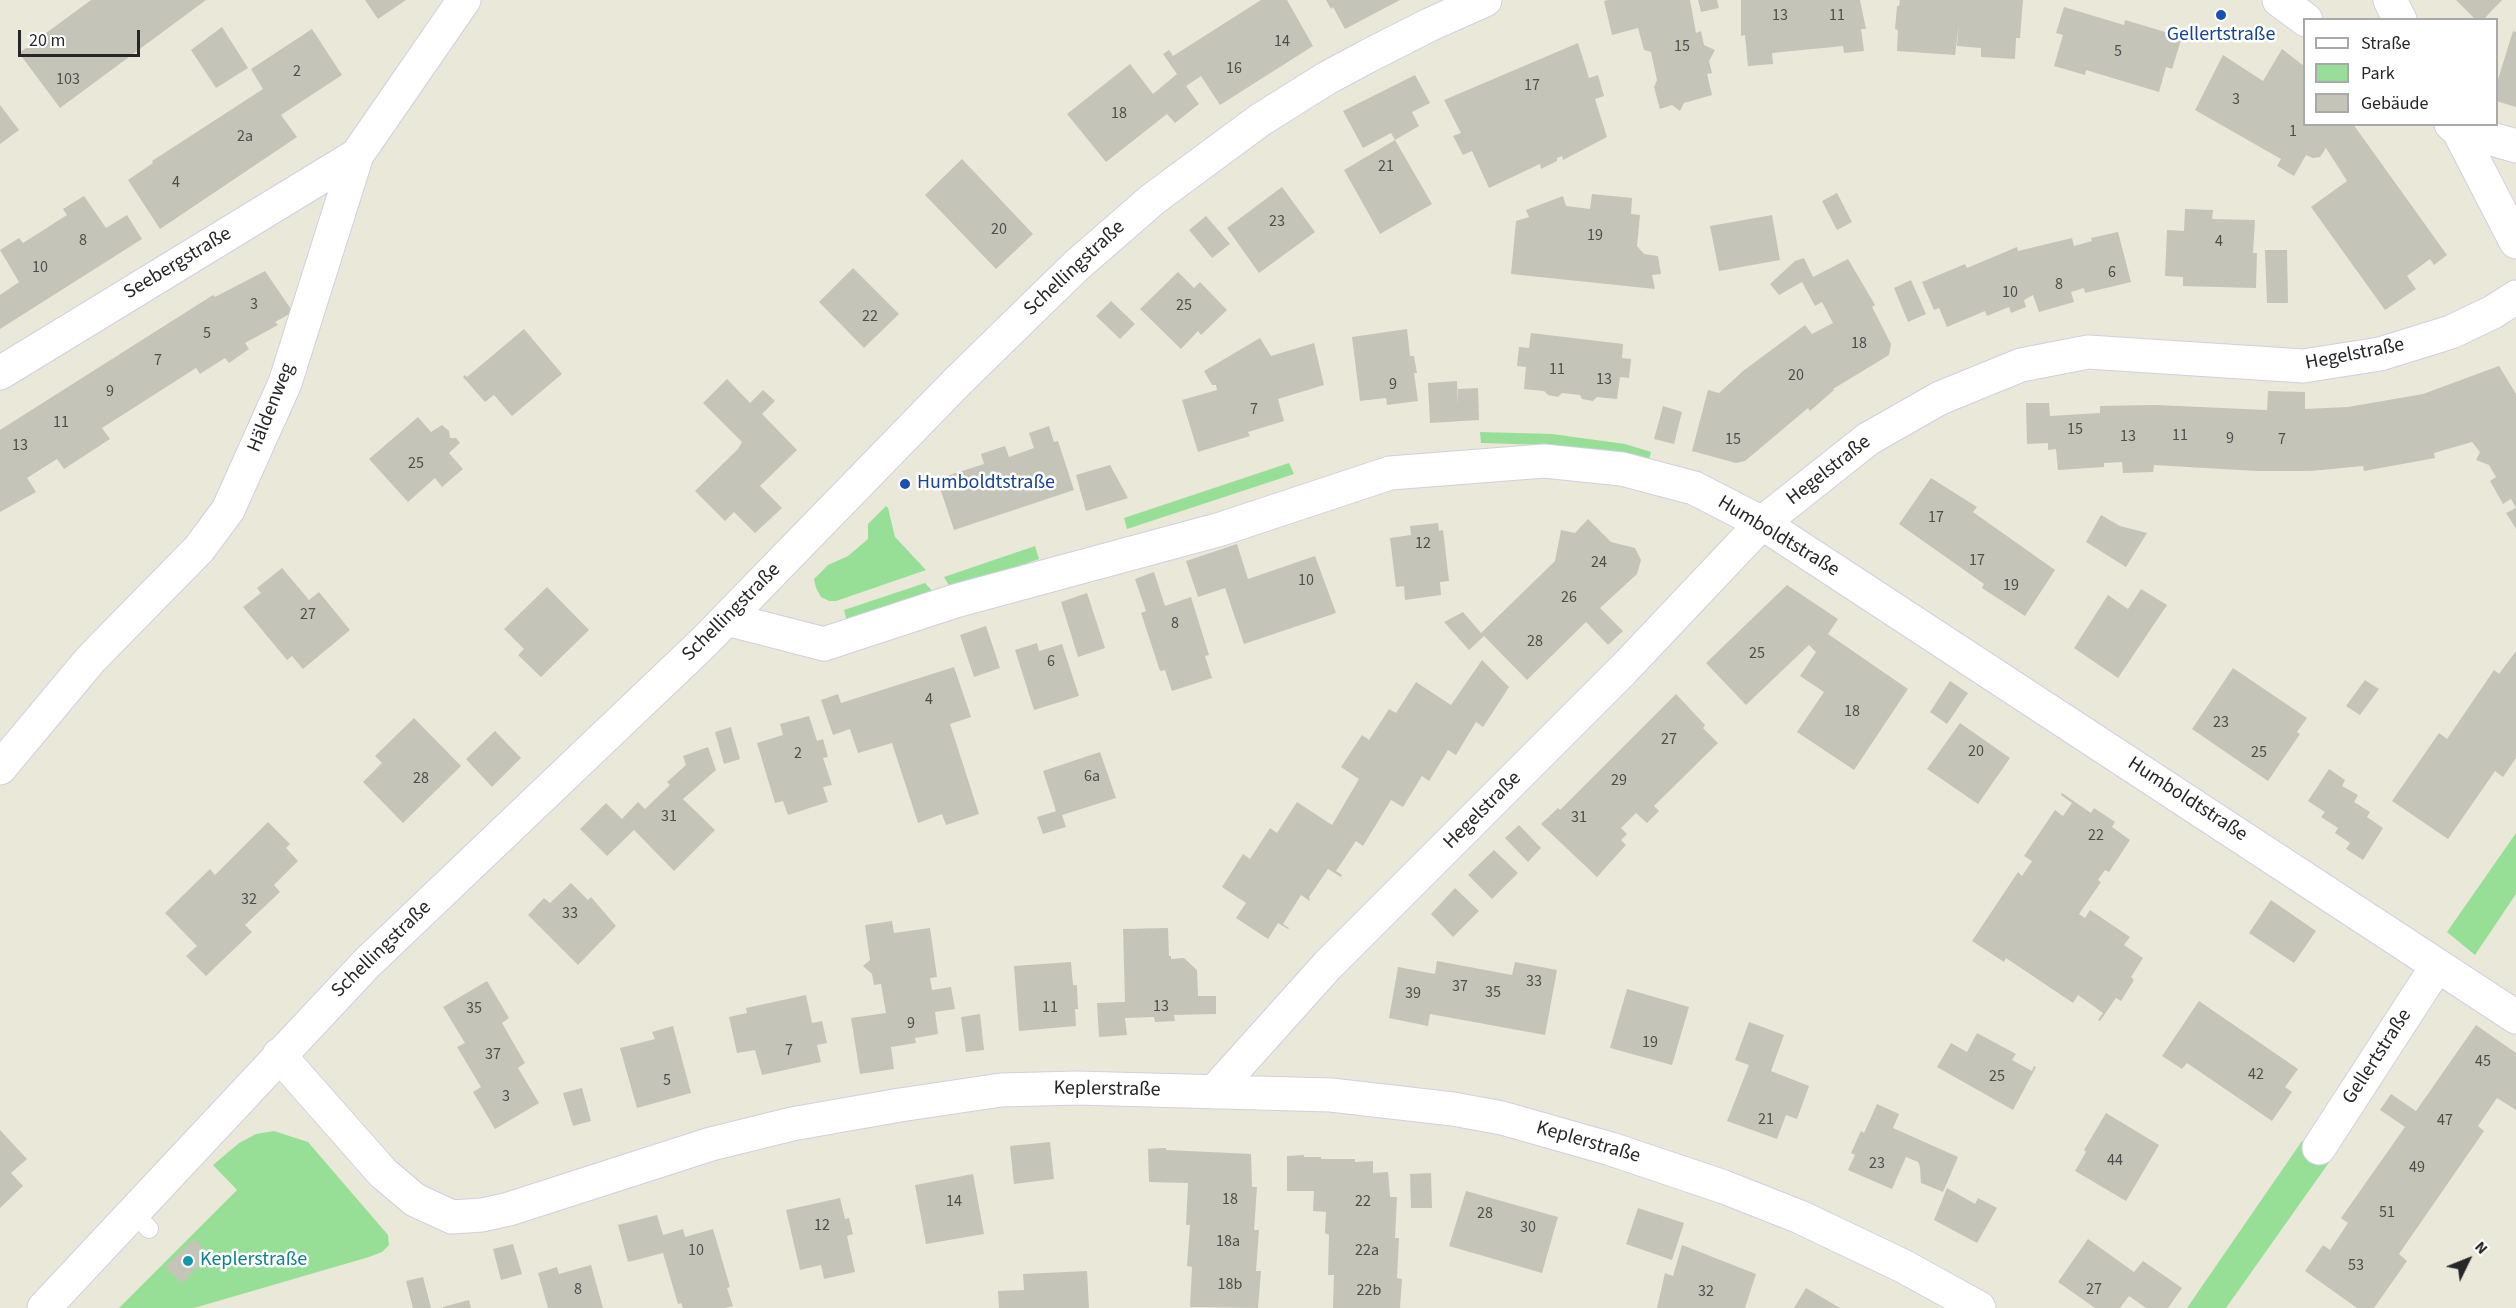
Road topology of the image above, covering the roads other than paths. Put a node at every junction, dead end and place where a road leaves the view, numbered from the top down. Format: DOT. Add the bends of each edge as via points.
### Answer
graph roads {
  1 [pos="464,0"];
  2 [pos="1485,0"];
  3 [pos="2278,0"];
  4 [pos="2390,0"];
  5 [pos="2303,18"];
  6 [pos="2399,18"];
  7 [pos="2455,126"];
  8 [pos="2516,146"];
  9 [pos="357,155"];
  10 [pos="2516,242"];
  11 [pos="2516,297"];
  12 [pos="0,373"];
  13 [pos="1762,523"];
  14 [pos="727,619"];
  15 [pos="0,768"];
  16 [pos="2437,966"];
  17 [pos="2516,1017"];
  18 [pos="279,1055"];
  19 [pos="1214,1092"];
  20 [pos="2319,1148"];
  21 [pos="44,1308"];
  22 [pos="1979,1308"];
  1 -- 9 [label="street, Häldenweg"];
  2 -- 14 [label="street, Schellingstraße" via="1429,25 1296,97 1223,145 1153,199 1076,266 974,365"];
  3 -- 5 [label="street"];
  4 -- 6 [label="street"];
  7 -- 8 [label="street"];
  7 -- 10 [label="street"];
  9 -- 12 [label="street, Seebergstraße"];
  9 -- 15 [label="street, Häldenweg" via="285,383 228,510 199,549 91,659"];
  11 -- 13 [label="street, Hegelstraße" via="2451,332 2380,354 2303,366 2088,352 2021,365 1940,398 1868,439"];
  13 -- 14 [label="street, Humboldtstraße" via="1694,488 1622,469 1544,461 1390,473 1221,529 955,601 824,644"];
  13 -- 16 [label="street, Humboldtstraße"];
  13 -- 19 [label="street, Hegelstraße" via="1623,670 1327,966"];
  14 -- 18 [label="street, Schellingstraße" via="367,963"];
  16 -- 17 [label="street, Humboldtstraße"];
  16 -- 20 [label="street, Gellertstraße"];
  18 -- 19 [label="street, Keplerstraße" via="383,1173 415,1200 452,1217 510,1209 711,1144 792,1124 900,1105 1012,1090"];
  18 -- 21 [label="street, Schellingstraße" via="141,1221"];
  19 -- 22 [label="street, Keplerstraße" via="1331,1095 1502,1118 1725,1186 1903,1266"];
}
